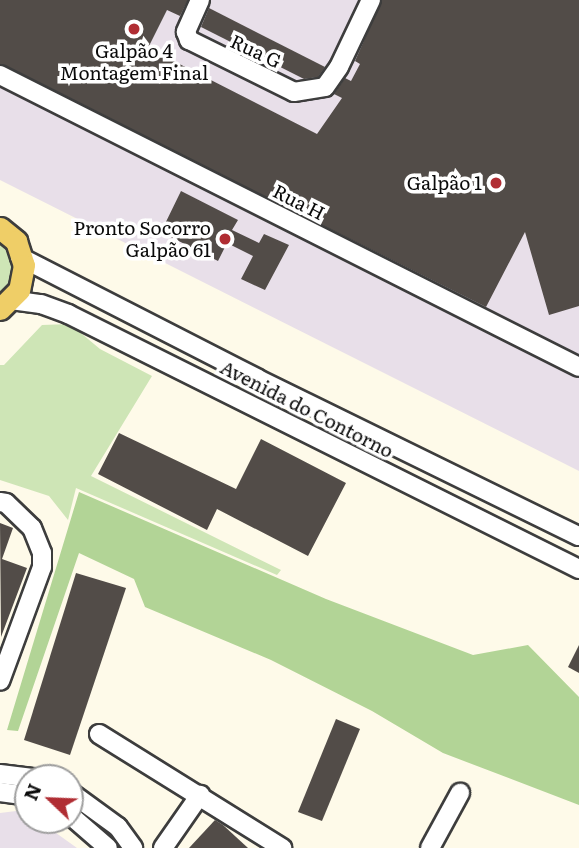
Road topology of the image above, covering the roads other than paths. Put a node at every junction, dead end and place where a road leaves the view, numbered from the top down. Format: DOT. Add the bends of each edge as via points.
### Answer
graph roads {
  1 [pos="200,0"];
  2 [pos="371,0"];
  3 [pos="0,75"];
  4 [pos="0,228"];
  5 [pos="20,257"];
  6 [pos="6,304"];
  7 [pos="579,367"];
  8 [pos="0,502"];
  9 [pos="579,536"];
  10 [pos="578,569"];
  11 [pos="0,681"];
  12 [pos="99,734"];
  13 [pos="460,793"];
  14 [pos="200,795"];
  15 [pos="84,802"];
  16 [pos="84,827"];
  17 [pos="108,848"];
  18 [pos="133,848"];
  19 [pos="163,848"];
  20 [pos="282,848"];
  21 [pos="430,848"];
  1 -- 2 [label="street, Rua G" via="186,32 189,40 294,92 325,87"];
  3 -- 7 [label="street, Rua H"];
  4 -- 5 [label="main road" via="16,241"];
  5 -- 6 [label="main road" via="23,278"];
  5 -- 9 [label="street, Avenida do Contorno"];
  6 -- 10 [label="street, Avenida do Contorno" via="41,304 68,314"];
  8 -- 11 [label="street" via="32,528 42,567"];
  12 -- 14 [label="street"];
  13 -- 21 [label="street"];
  14 -- 19 [label="street"];
  14 -- 20 [label="street"];
  15 -- 18 [label="street" via="118,827"];
  16 -- 17 [label="street"];
}
